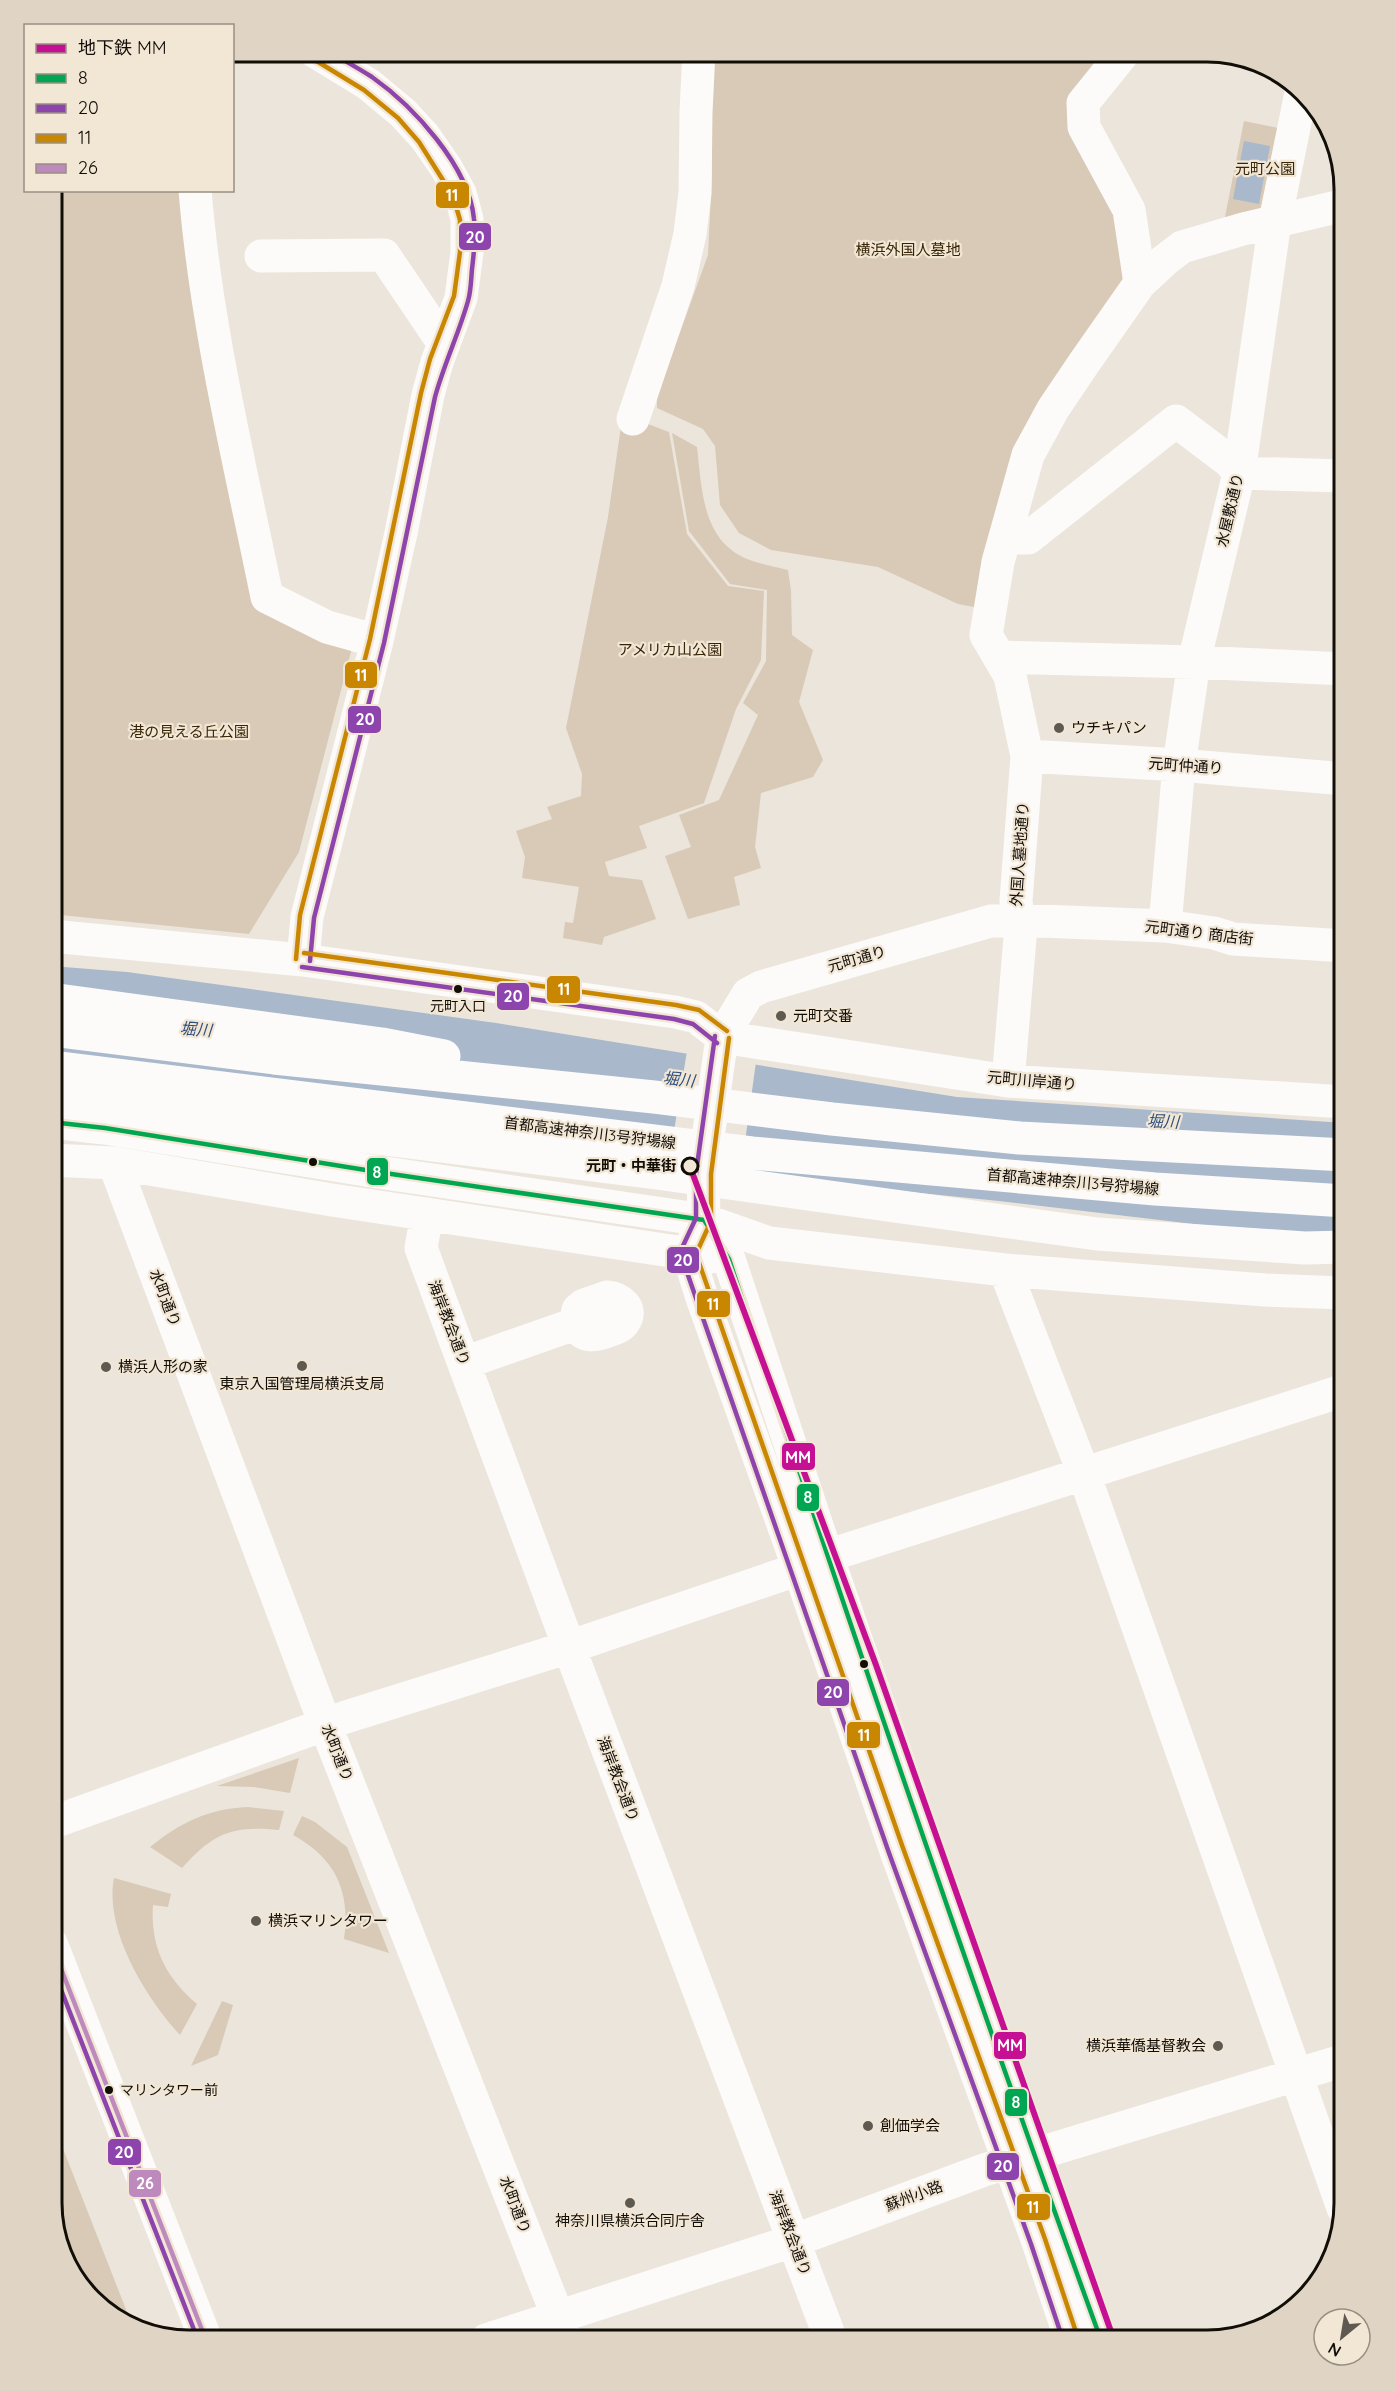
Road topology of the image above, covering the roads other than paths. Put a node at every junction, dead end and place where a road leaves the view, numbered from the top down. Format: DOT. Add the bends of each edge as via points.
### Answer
graph roads {
  1 [pos="332,62"];
  2 [pos="698,62"];
  3 [pos="1116,62"];
  4 [pos="1299,101"];
  5 [pos="195,192"];
  6 [pos="1334,208"];
  7 [pos="1275,221"];
  8 [pos="261,256"];
  9 [pos="1140,284"];
  10 [pos="444,344"];
  11 [pos="633,419"];
  12 [pos="1239,473"];
  13 [pos="1334,476"];
  14 [pos="1005,538"];
  15 [pos="377,641"];
  16 [pos="992,646"];
  17 [pos="1194,662"];
  18 [pos="1334,668"];
  19 [pos="1028,756"];
  20 [pos="1179,765"];
  21 [pos="1334,777"];
  22 [pos="1017,920"];
  23 [pos="1165,926"];
  24 [pos="62,937"];
  25 [pos="1334,945"];
  26 [pos="303,960"];
  27 [pos="62,1000"];
  28 [pos="62,1031"];
  29 [pos="722,1037"];
  30 [pos="62,1068"];
  31 [pos="1008,1081"];
  32 [pos="654,1097"];
  33 [pos="62,1098"];
  34 [pos="1334,1101"];
  35 [pos="62,1123"];
  36 [pos="752,1153"];
  37 [pos="1334,1154"];
  38 [pos="62,1160"];
  39 [pos="114,1162"];
  40 [pos="1334,1200"];
  41 [pos="427,1215"];
  42 [pos="704,1220"];
  43 [pos="1334,1234"];
  44 [pos="769,1243"];
  45 [pos="1334,1247"];
  46 [pos="688,1253"];
  47 [pos="729,1259"];
  48 [pos="1005,1270"];
  49 [pos="1334,1293"];
  50 [pos="575,1324"];
  51 [pos="464,1363"];
  52 [pos="1334,1394"];
  53 [pos="1084,1474"];
  54 [pos="813,1563"];
  55 [pos="569,1647"];
  56 [pos="325,1724"];
  57 [pos="62,1820"];
  58 [pos="62,1971"];
  59 [pos="1334,2063"];
  60 [pos="1297,2073"];
  61 [pos="1021,2158"];
  62 [pos="1334,2179"];
  63 [pos="793,2241"];
  64 [pos="563,2328"];
  65 [pos="203,2329"];
  66 [pos="827,2330"];
  67 [pos="1068,2330"];
  68 [pos="1097,2330"];
  1 -- 10 [label="main road" via="368,84 403,113 447,169 460,193 468,219 467,252 461,298"];
  2 -- 11 [label="main road" via="696,183 690,234 678,286"];
  3 -- 9 [label="main road" via="1083,103 1084,127 1129,210"];
  4 -- 7 [label="main road, 水屋敷通り"];
  5 -- 15 [label="main road" via="218,351 267,597 327,627"];
  6 -- 7 [label="main road"];
  7 -- 9 [label="main road" via="1182,247"];
  7 -- 12 [label="main road, 水屋敷通り"];
  8 -- 10 [label="main road" via="384,255"];
  9 -- 14 [label="main road" via="1053,409 1028,455"];
  10 -- 15 [label="main road" via="428,395"];
  12 -- 13 [label="main road"];
  12 -- 14 [label="main road" via="1229,461 1176,422 1028,538"];
  12 -- 17 [label="main road, 水屋敷通り"];
  14 -- 16 [label="main road" via="998,562"];
  15 -- 26 [label="main road" via="307,917"];
  16 -- 17 [label="main road"];
  16 -- 19 [label="main road, 外国人墓地通り" via="1010,676"];
  17 -- 18 [label="main road"];
  17 -- 20 [label="main road, 水屋敷通り"];
  19 -- 20 [label="main road, 元町仲通り"];
  19 -- 22 [label="main road, 外国人墓地通り"];
  20 -- 21 [label="main road, 元町仲通り"];
  20 -- 23 [label="main road, 水屋敷通り"];
  22 -- 23 [label="main road, 元町通り 商店街"];
  22 -- 29 [label="main road, 元町通り" via="991,921 761,987 748,994"];
  22 -- 31 [label="main road, 外国人墓地通り" via="1020,938"];
  23 -- 25 [label="main road, 元町通り 商店街" via="1233,939"];
  24 -- 26 [label="main road"];
  26 -- 29 [label="main road" via="675,1012 696,1017"];
  27 -- 32 [label="main road" via="382,1044"];
  28 -- 32 [label="main road" via="274,1058"];
  29 -- 31 [label="main road, 元町川岸通り"];
  29 -- 42 [label="main road" via="704,1174"];
  30 -- 36 [label="main road, 首都高速神奈川3号狩場線"];
  31 -- 34 [label="main road, 元町川岸通り"];
  32 -- 37 [label="main road" via="1020,1138"];
  33 -- 45 [label="main road" via="656,1173 1097,1234"];
  35 -- 42 [label="main road"];
  36 -- 40 [label="main road, 首都高速神奈川3号狩場線" via="1155,1189"];
  36 -- 43 [label="main road" via="906,1185 1088,1214"];
  38 -- 39 [label="main road"];
  39 -- 41 [label="main road"];
  39 -- 56 [label="main road, 水町通り"];
  41 -- 46 [label="main road"];
  41 -- 51 [label="main road, 海岸教会通り" via="421,1248"];
  42 -- 44 [label="main road"];
  42 -- 46 [label="main road"];
  42 -- 47 [label="main road"];
  44 -- 47 [label="main road"];
  44 -- 48 [label="main road"];
  46 -- 47 [label="main road"];
  46 -- 54 [label="main road" via="702,1298"];
  47 -- 54 [label="main road"];
  48 -- 49 [label="main road"];
  48 -- 53 [label="main road"];
  50 -- 51 [label="main road"];
  51 -- 55 [label="main road, 海岸教会通り"];
  52 -- 53 [label="main road"];
  53 -- 54 [label="main road"];
  53 -- 60 [label="main road"];
  54 -- 55 [label="main road"];
  54 -- 61 [label="main road" via="896,1851"];
  55 -- 56 [label="main road"];
  55 -- 63 [label="main road, 海岸教会通り"];
  56 -- 57 [label="main road"];
  56 -- 64 [label="main road, 水町通り"];
  58 -- 65 [label="main road"];
  59 -- 60 [label="main road, 蘇州小路"];
  60 -- 61 [label="main road, 蘇州小路"];
  60 -- 62 [label="main road"];
  61 -- 63 [label="main road, 蘇州小路"];
  61 -- 67 [label="main road"];
  61 -- 68 [label="main road"];
  63 -- 64 [label="main road, 蘇州小路"];
  63 -- 66 [label="main road, 海岸教会通り"];
}
